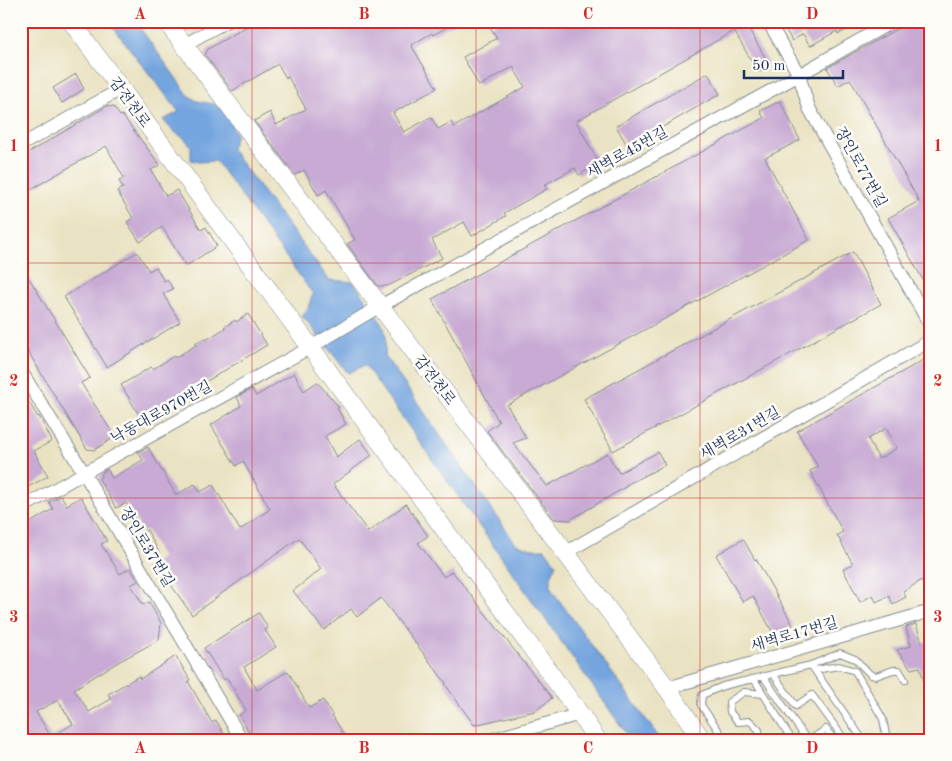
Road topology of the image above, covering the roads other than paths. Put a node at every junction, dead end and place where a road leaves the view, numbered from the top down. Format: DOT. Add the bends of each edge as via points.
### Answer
graph roads {
  1 [pos="71,21"];
  2 [pos="166,21"];
  3 [pos="227,21"];
  4 [pos="768,21"];
  5 [pos="892,21"];
  6 [pos="184,45"];
  7 [pos="799,75"];
  8 [pos="121,89"];
  9 [pos="21,145"];
  10 [pos="378,308"];
  11 [pos="931,327"];
  12 [pos="931,340"];
  13 [pos="313,346"];
  14 [pos="21,371"];
  15 [pos="84,473"];
  16 [pos="21,508"];
  17 [pos="565,553"];
  18 [pos="931,611"];
  19 [pos="813,668"];
  20 [pos="773,674"];
  21 [pos="763,676"];
  22 [pos="754,679"];
  23 [pos="906,680"];
  24 [pos="667,688"];
  25 [pos="763,694"];
  26 [pos="580,714"];
  27 [pos="791,738"];
  28 [pos="242,740"];
  29 [pos="490,740"];
  30 [pos="597,740"];
  31 [pos="702,740"];
  32 [pos="725,740"];
  33 [pos="759,740"];
  34 [pos="778,740"];
  35 [pos="809,740"];
  36 [pos="834,740"];
  37 [pos="845,740"];
  38 [pos="863,740"];
  39 [pos="887,740"];
  1 -- 8 [label="street, 감전천로"];
  2 -- 6 [label="street, 감전천로"];
  3 -- 6 [label="street"];
  4 -- 7 [label="street, 장인로77번길"];
  5 -- 7 [label="street, 새벽로45번길"];
  6 -- 10 [label="street, 감전천로"];
  7 -- 10 [label="street, 새벽로45번길"];
  7 -- 11 [label="street, 장인로77번길" via="809,108"];
  8 -- 9 [label="street"];
  8 -- 13 [label="street, 감전천로"];
  10 -- 13 [label="street, 새벽로45번길"];
  10 -- 17 [label="street, 감전천로"];
  12 -- 17 [label="street, 새벽로31번길"];
  13 -- 15 [label="street, 낙동대로970번길"];
  13 -- 26 [label="street, 감전천로"];
  14 -- 15 [label="street, 장인로37번길"];
  15 -- 16 [label="street, 낙동대로970번길"];
  15 -- 28 [label="street, 장인로37번길"];
  17 -- 24 [label="street, 감전천로"];
  18 -- 24 [label="street, 새벽로17번길"];
  19 -- 20 [label="lane"];
  19 -- 23 [label="lane" via="840,653 855,658 871,675 900,670"];
  19 -- 38 [label="lane"];
  19 -- 39 [label="lane" via="839,666 855,671 883,720"];
  20 -- 21 [label="lane"];
  20 -- 37 [label="lane" via="796,706 812,695"];
  21 -- 22 [label="lane"];
  21 -- 35 [label="lane"];
  22 -- 25 [label="lane"];
  22 -- 32 [label="lane" via="702,695 701,705"];
  24 -- 31 [label="street, 감전천로"];
  25 -- 27 [label="lane"];
  25 -- 33 [label="lane" via="744,692 729,702 730,712 738,722 750,721 759,730"];
  26 -- 29 [label="street"];
  26 -- 30 [label="street, 감전천로"];
  27 -- 34 [label="lane"];
  35 -- 36 [label="lane" via="826,729"];
}
